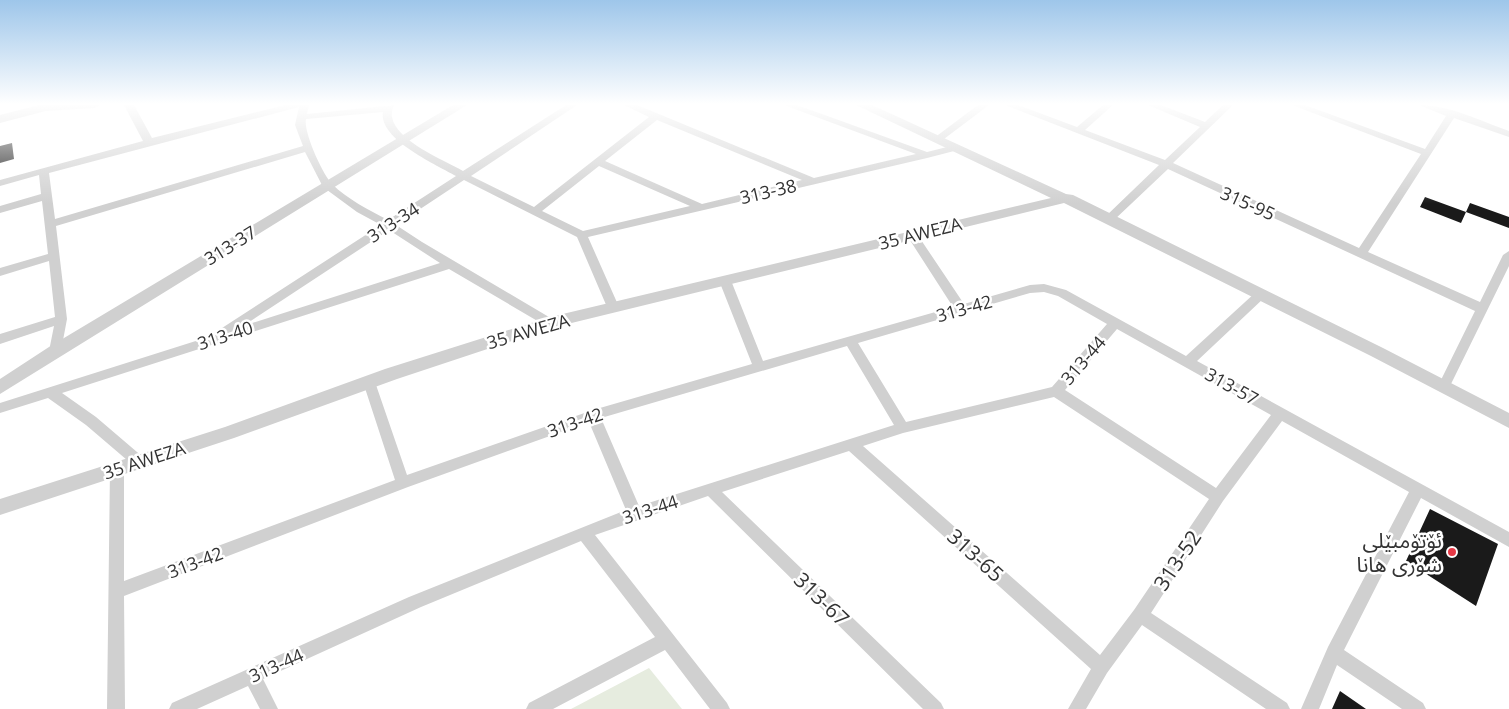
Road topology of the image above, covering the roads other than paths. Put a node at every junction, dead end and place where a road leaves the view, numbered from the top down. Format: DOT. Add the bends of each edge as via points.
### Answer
graph roads {
  1 [pos="146,138"];
  2 [pos="164,138"];
  3 [pos="305,138"];
  4 [pos="401,138"];
  5 [pos="408,138"];
  6 [pos="522,138"];
  7 [pos="628,138"];
  8 [pos="709,138"];
  9 [pos="880,138"];
  10 [pos="933,138"];
  11 [pos="940,138"];
  12 [pos="1100,138"];
  13 [pos="1194,138"];
  14 [pos="1387,138"];
  15 [pos="1437,138"];
  16 [pos="937,140"];
  17 [pos="403,141"];
  18 [pos="148,142"];
  19 [pos="308,148"];
  20 [pos="955,148"];
  21 [pos="1427,153"];
  22 [pos="927,155"];
  23 [pos="598,162"];
  24 [pos="1168,165"];
  25 [pos="44,172"];
  26 [pos="464,176"];
  27 [pos="813,181"];
  28 [pos="0,183"];
  29 [pos="327,185"];
  30 [pos="47,196"];
  31 [pos="1068,198"];
  32 [pos="701,207"];
  33 [pos="0,210"];
  34 [pos="535,211"];
  35 [pos="1109,218"];
  36 [pos="50,224"];
  37 [pos="389,225"];
  38 [pos="911,234"];
  39 [pos="582,235"];
  40 [pos="1361,254"];
  41 [pos="1509,255"];
  42 [pos="54,256"];
  43 [pos="451,264"];
  44 [pos="0,272"];
  45 [pos="726,283"];
  46 [pos="1044,288"];
  47 [pos="1260,294"];
  48 [pos="613,307"];
  49 [pos="961,308"];
  50 [pos="1483,309"];
  51 [pos="61,319"];
  52 [pos="550,323"];
  53 [pos="1115,323"];
  54 [pos="0,339"];
  55 [pos="214,339"];
  56 [pos="851,342"];
  57 [pos="55,351"];
  58 [pos="1188,362"];
  59 [pos="760,368"];
  60 [pos="369,382"];
  61 [pos="1444,386"];
  62 [pos="0,387"];
  63 [pos="1056,391"];
  64 [pos="50,392"];
  65 [pos="0,408"];
  66 [pos="1280,413"];
  67 [pos="593,415"];
  68 [pos="1509,421"];
  69 [pos="903,428"];
  70 [pos="851,444"];
  71 [pos="139,462"];
  72 [pos="117,469"];
  73 [pos="403,483"];
  74 [pos="1418,489"];
  75 [pos="710,490"];
  76 [pos="1218,497"];
  77 [pos="0,507"];
  78 [pos="635,513"];
  79 [pos="584,533"];
  80 [pos="1509,540"];
  81 [pos="117,591"];
  82 [pos="1140,614"];
  83 [pos="668,640"];
  84 [pos="1334,653"];
  85 [pos="1101,667"];
  86 [pos="252,676"];
  87 [pos="116,709"];
  88 [pos="178,709"];
  89 [pos="269,709"];
  90 [pos="535,709"];
  91 [pos="721,709"];
  92 [pos="935,709"];
  93 [pos="1077,709"];
  94 [pos="1281,709"];
  95 [pos="1310,709"];
  96 [pos="1417,709"];
  1 -- 18 [label="street"];
  2 -- 18 [label="street"];
  3 -- 19 [label="street"];
  4 -- 17 [label="street"];
  5 -- 17 [label="street, 313-37"];
  6 -- 26 [label="street, 313-34"];
  7 -- 23 [label="street"];
  8 -- 27 [label="street"];
  9 -- 22 [label="street"];
  10 -- 16 [label="street"];
  11 -- 16 [label="street"];
  12 -- 24 [label="street, 315-95"];
  13 -- 24 [label="street"];
  14 -- 21 [label="street"];
  15 -- 21 [label="street"];
  16 -- 20 [label="street"];
  17 -- 26 [label="street"];
  17 -- 29 [label="street, 313-37"];
  18 -- 25 [label="street"];
  19 -- 29 [label="street"];
  19 -- 36 [label="street"];
  20 -- 22 [label="street, 313-38"];
  20 -- 31 [label="street"];
  21 -- 40 [label="street"];
  22 -- 27 [label="street, 313-38"];
  23 -- 32 [label="street"];
  23 -- 34 [label="street"];
  24 -- 35 [label="street"];
  24 -- 40 [label="street, 315-95"];
  25 -- 28 [label="street"];
  25 -- 30 [label="street"];
  26 -- 34 [label="street"];
  26 -- 37 [label="street, 313-34"];
  27 -- 32 [label="street, 313-38"];
  29 -- 37 [label="street" via="361,210"];
  29 -- 57 [label="street, 313-37"];
  30 -- 33 [label="street"];
  30 -- 36 [label="street"];
  31 -- 35 [label="street"];
  31 -- 38 [label="street, 35 AWEZA"];
  32 -- 39 [label="street, 313-38"];
  34 -- 39 [label="street"];
  35 -- 47 [label="street"];
  36 -- 42 [label="street"];
  37 -- 43 [label="street"];
  37 -- 55 [label="street, 313-34"];
  38 -- 45 [label="street, 35 AWEZA"];
  38 -- 49 [label="street"];
  39 -- 48 [label="street"];
  40 -- 50 [label="street, 315-95"];
  41 -- 50 [label="street"];
  42 -- 44 [label="street"];
  42 -- 51 [label="street"];
  43 -- 52 [label="street"];
  43 -- 55 [label="street, 313-40"];
  45 -- 48 [label="street, 35 AWEZA"];
  45 -- 59 [label="street"];
  46 -- 49 [label="street, 313-42"];
  46 -- 53 [label="street, 313-57" via="1062,293"];
  47 -- 58 [label="street"];
  47 -- 61 [label="street"];
  48 -- 52 [label="street, 35 AWEZA"];
  49 -- 56 [label="street, 313-42"];
  50 -- 61 [label="street"];
  51 -- 54 [label="street"];
  51 -- 57 [label="street"];
  52 -- 60 [label="street, 35 AWEZA"];
  53 -- 58 [label="street, 313-57"];
  53 -- 63 [label="street, 313-44"];
  55 -- 64 [label="street, 313-40"];
  56 -- 59 [label="street, 313-42"];
  56 -- 69 [label="street"];
  57 -- 62 [label="street, 313-37"];
  58 -- 66 [label="street, 313-57"];
  59 -- 67 [label="street, 313-42"];
  60 -- 71 [label="street, 35 AWEZA"];
  60 -- 73 [label="street"];
  61 -- 68 [label="street"];
  63 -- 69 [label="street, 313-44"];
  63 -- 76 [label="street"];
  64 -- 65 [label="street, 313-40"];
  64 -- 71 [label="street" via="91,421"];
  66 -- 74 [label="street, 313-57"];
  66 -- 76 [label="street, 313-52"];
  67 -- 73 [label="street, 313-42"];
  67 -- 78 [label="street"];
  69 -- 70 [label="street, 313-44"];
  70 -- 75 [label="street, 313-44"];
  70 -- 85 [label="street, 313-65"];
  71 -- 72 [label="street, 35 AWEZA"];
  72 -- 77 [label="street, 35 AWEZA"];
  72 -- 81 [label="street"];
  73 -- 81 [label="street, 313-42"];
  74 -- 80 [label="street, 313-57"];
  74 -- 84 [label="street"];
  75 -- 78 [label="street, 313-44"];
  75 -- 92 [label="street, 313-67"];
  76 -- 82 [label="street, 313-52"];
  78 -- 79 [label="street, 313-44"];
  79 -- 83 [label="street"];
  79 -- 86 [label="street, 313-44" via="415,602"];
  81 -- 87 [label="street"];
  82 -- 85 [label="street, 313-52"];
  82 -- 94 [label="street"];
  83 -- 90 [label="street"];
  83 -- 91 [label="street"];
  84 -- 95 [label="street"];
  84 -- 96 [label="street"];
  85 -- 93 [label="street, 313-52"];
  86 -- 88 [label="street, 313-44"];
  86 -- 89 [label="street"];
}
